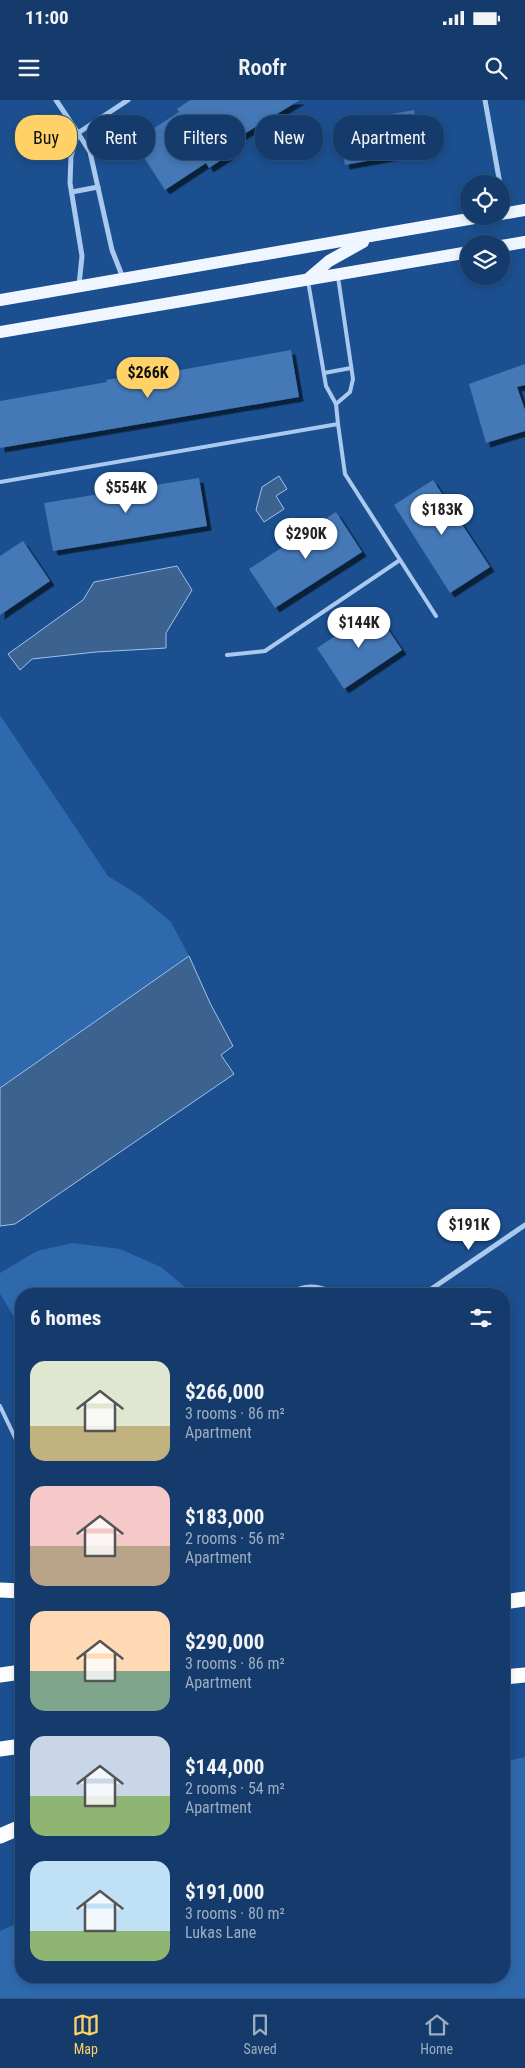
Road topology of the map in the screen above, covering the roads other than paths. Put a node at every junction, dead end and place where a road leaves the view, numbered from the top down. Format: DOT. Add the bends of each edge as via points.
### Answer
graph roads {
  1 [pos="56,100"];
  2 [pos="128,100"];
  3 [pos="485,100"];
  4 [pos="78,133"];
  5 [pos="498,175"];
  6 [pos="98,187"];
  7 [pos="72,192"];
  8 [pos="525,210"];
  9 [pos="510,212"];
  10 [pos="460,221"];
  11 [pos="377,235"];
  12 [pos="525,242"];
  13 [pos="510,244"];
  14 [pos="460,254"];
  15 [pos="338,275"];
  16 [pos="123,278"];
  17 [pos="308,280"];
  18 [pos="79,286"];
  19 [pos="0,300"];
  20 [pos="0,332"];
  21 [pos="351,368"];
  22 [pos="324,373"];
  23 [pos="336,404"];
  24 [pos="338,424"];
  25 [pos="0,482"];
  26 [pos="400,560"];
  27 [pos="436,616"];
  28 [pos="227,655"];
  29 [pos="525,1225"];
  30 [pos="297,1288"];
  31 [pos="323,1288"];
  32 [pos="433,1288"];
  33 [pos="0,1406"];
  34 [pos="15,1437"];
  35 [pos="0,1590"];
  36 [pos="15,1591"];
  37 [pos="510,1596"];
  38 [pos="525,1597"];
  39 [pos="510,1601"];
  40 [pos="15,1673"];
  41 [pos="525,1674"];
  42 [pos="0,1675"];
  43 [pos="510,1676"];
  44 [pos="15,1747"];
  45 [pos="0,1749"];
  46 [pos="15,1830"];
  47 [pos="0,1836"];
  1 -- 4 [label="street"];
  2 -- 4 [label="street"];
  3 -- 5 [label="street"];
  4 -- 6 [label="street" via="90,152"];
  4 -- 7 [label="street" via="71,156"];
  6 -- 7 [label="street"];
  6 -- 16 [label="street" via="112,250"];
  7 -- 18 [label="street" via="82,256"];
  8 -- 9 [label="main road"];
  10 -- 11 [label="main road"];
  11 -- 16 [label="main road"];
  11 -- 17 [label="main road" via="328,260"];
  12 -- 13 [label="main road"];
  14 -- 15 [label="main road"];
  15 -- 17 [label="main road"];
  15 -- 21 [label="lane"];
  16 -- 18 [label="main road"];
  17 -- 20 [label="main road"];
  17 -- 22 [label="lane"];
  18 -- 19 [label="main road"];
  21 -- 22 [label="lane"];
  21 -- 23 [label="lane" via="350,392"];
  22 -- 23 [label="lane" via="326,386"];
  23 -- 24 [label="lane"];
  24 -- 25 [label="lane"];
  24 -- 26 [label="lane" via="345,474"];
  26 -- 27 [label="lane"];
  26 -- 28 [label="lane" via="265,651"];
  29 -- 32 [label="street"];
  30 -- 31 [label="lane" via="317,1285"];
  33 -- 34 [label="lane"];
  35 -- 36 [label="highway"];
  37 -- 38 [label="highway"];
  38 -- 39 [label="highway"];
  40 -- 42 [label="highway"];
  41 -- 43 [label="highway"];
  44 -- 45 [label="highway"];
  46 -- 47 [label="highway"];
}
